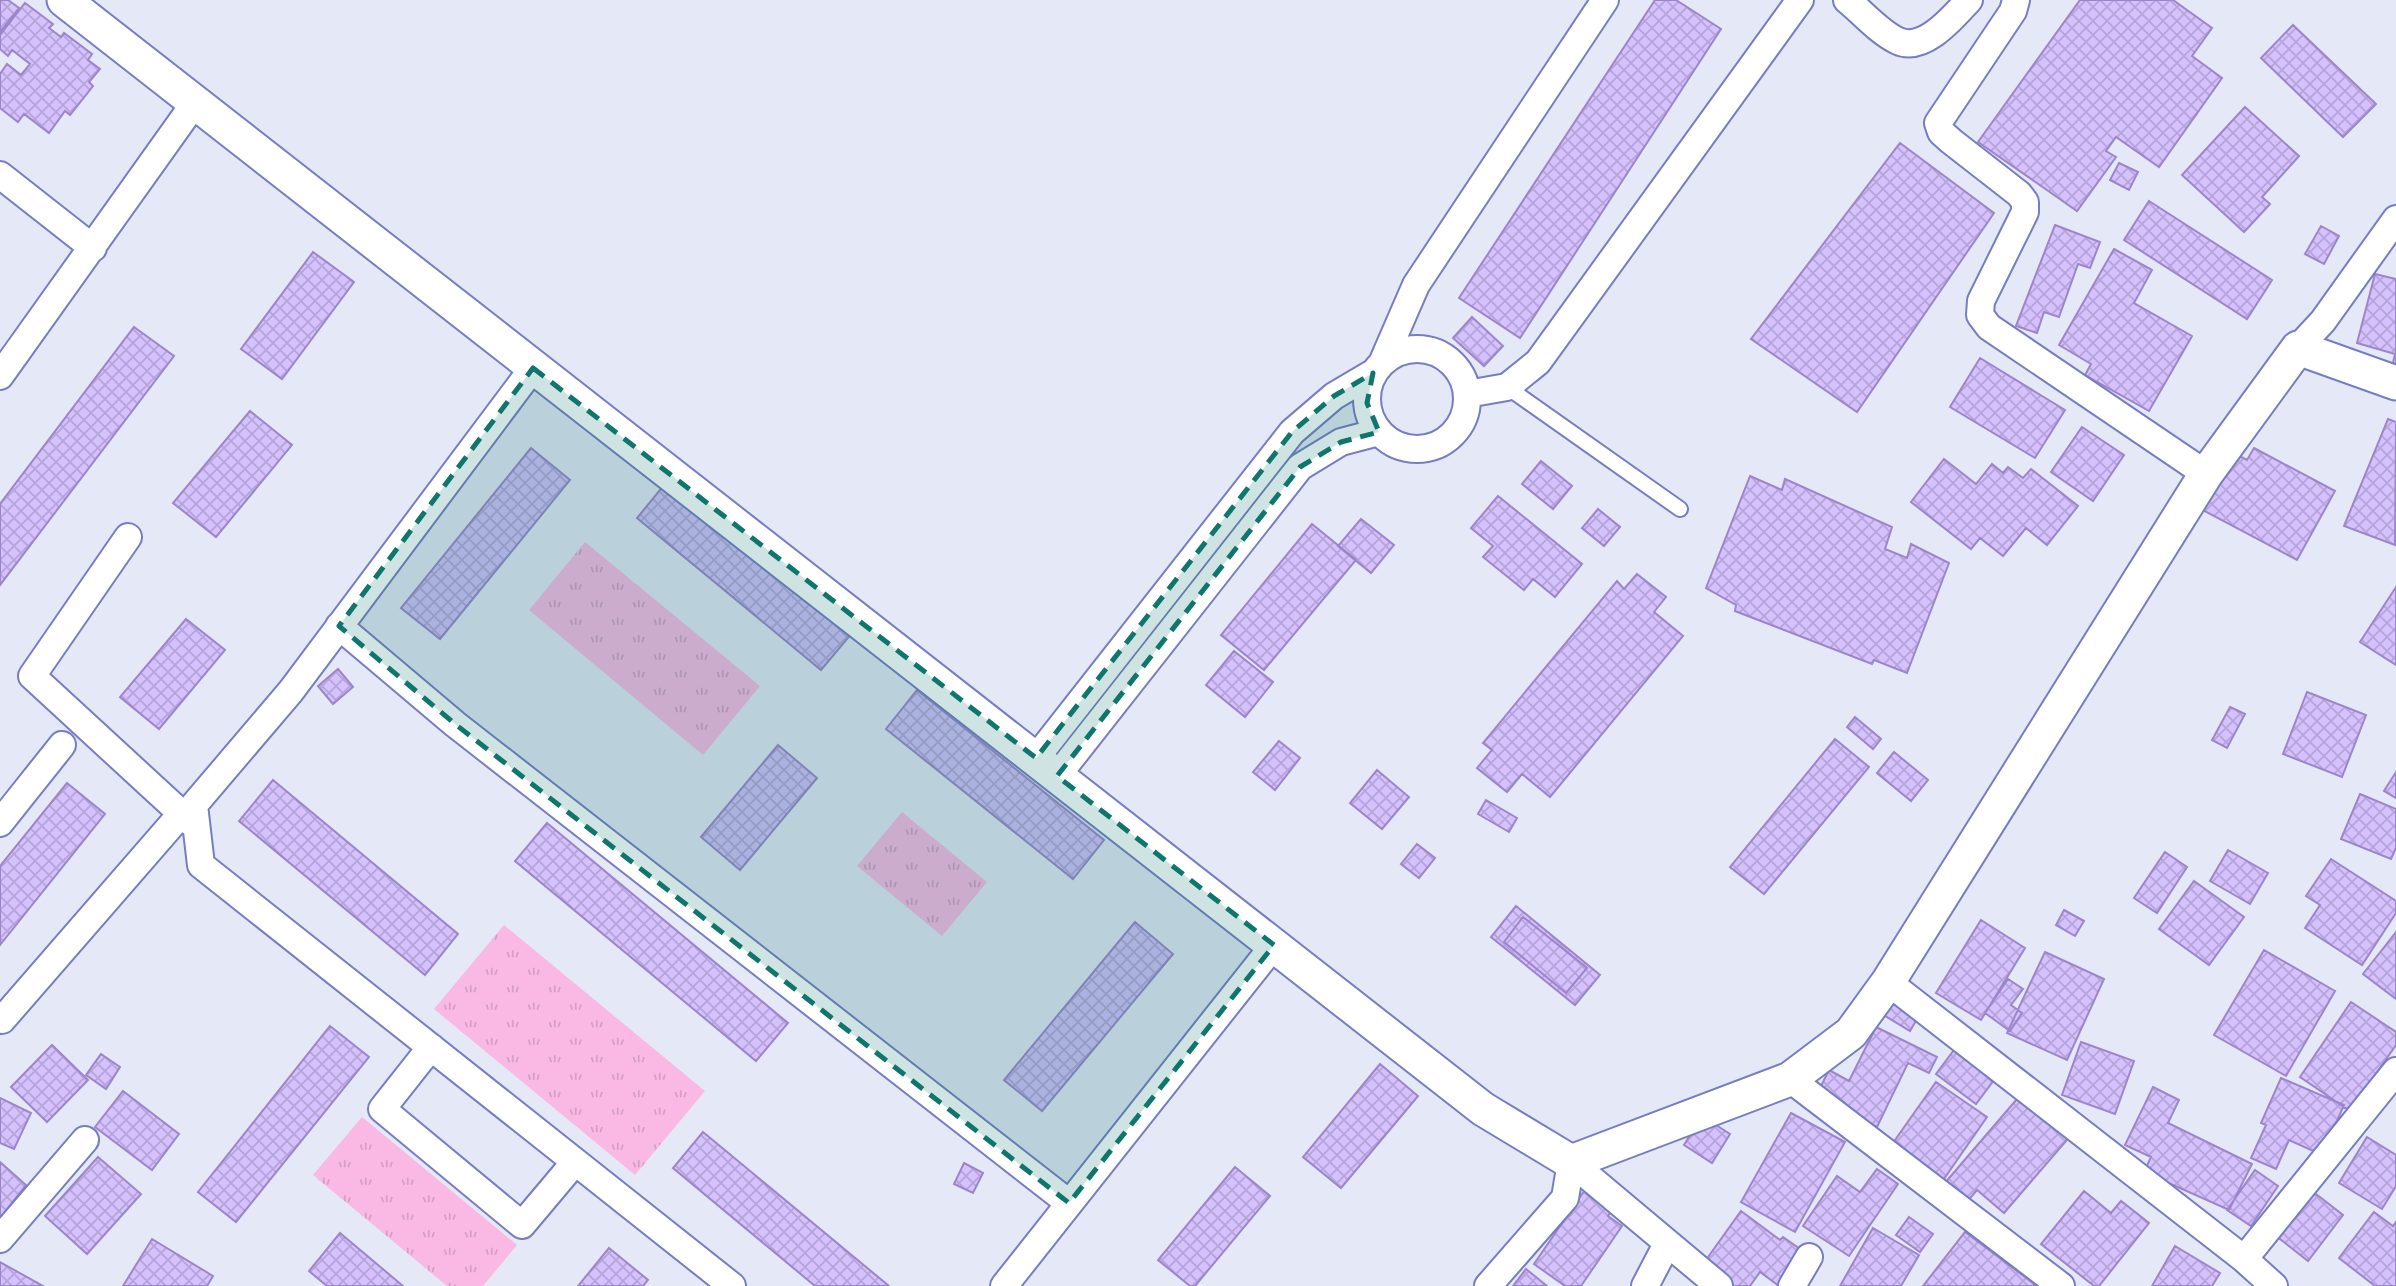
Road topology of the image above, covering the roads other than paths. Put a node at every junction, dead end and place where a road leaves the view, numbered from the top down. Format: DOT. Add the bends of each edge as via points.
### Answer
graph roads {
  1 [pos="64,0"];
  2 [pos="1605,0"];
  3 [pos="1800,0"];
  4 [pos="1847,0"];
  5 [pos="1969,0"];
  6 [pos="2016,0"];
  7 [pos="194,104"];
  8 [pos="0,175"];
  9 [pos="2396,219"];
  10 [pos="93,247"];
  11 [pos="2298,348"];
  12 [pos="1378,367"];
  13 [pos="533,368"];
  14 [pos="0,376"];
  15 [pos="2396,383"];
  16 [pos="1507,387"];
  17 [pos="1467,394"];
  18 [pos="1379,432"];
  19 [pos="2206,474"];
  20 [pos="1679,509"];
  21 [pos="128,537"];
  22 [pos="339,626"];
  23 [pos="62,745"];
  24 [pos="1046,767"];
  25 [pos="189,820"];
  26 [pos="0,823"];
  27 [pos="1274,945"];
  28 [pos="1888,982"];
  29 [pos="0,1018"];
  30 [pos="431,1047"];
  31 [pos="2396,1071"];
  32 [pos="1790,1079"];
  33 [pos="85,1140"];
  34 [pos="575,1162"];
  35 [pos="1571,1162"];
  36 [pos="1069,1203"];
  37 [pos="0,1239"];
  38 [pos="1667,1244"];
  39 [pos="1809,1257"];
  40 [pos="2244,1259"];
  41 [pos="726,1284"];
  42 [pos="1004,1286"];
  43 [pos="1488,1286"];
  44 [pos="1645,1286"];
  45 [pos="1719,1286"];
  46 [pos="1792,1286"];
  47 [pos="2061,1286"];
  48 [pos="2274,1286"];
  1 -- 7 [label="street"];
  2 -- 12 [label="street" via="1416,285"];
  3 -- 16 [label="street" via="1538,362"];
  4 -- 5 [label="street" via="1898,41 1913,42 1934,33"];
  6 -- 19 [label="street" via="1938,124 1951,141 2025,202 2025,212 1981,300 1980,315 1989,327"];
  7 -- 10 [label="street"];
  7 -- 13 [label="street"];
  8 -- 10 [label="street"];
  9 -- 11 [label="street" via="2323,321"];
  10 -- 14 [label="street"];
  11 -- 15 [label="street"];
  11 -- 19 [label="street"];
  12 -- 17 [label="street" via="1412,349 1427,350 1454,366"];
  12 -- 18 [label="street" via="1367,403"];
  12 -- 24 [label="street" via="1292,432"];
  13 -- 22 [label="street"];
  13 -- 24 [label="street"];
  16 -- 17 [label="street"];
  16 -- 20 [label="lane"];
  17 -- 18 [label="street" via="1460,424 1437,445 1406,447"];
  18 -- 24 [label="street" via="1340,442 1300,467"];
  19 -- 28 [label="street"];
  21 -- 25 [label="street" via="32,676"];
  22 -- 25 [label="street" via="194,806"];
  22 -- 36 [label="street" via="465,732"];
  23 -- 26 [label="street"];
  24 -- 27 [label="street"];
  25 -- 29 [label="street"];
  25 -- 30 [label="street" via="201,865"];
  27 -- 35 [label="street" via="1483,1109"];
  27 -- 36 [label="street"];
  28 -- 32 [label="street" via="1851,1033"];
  28 -- 40 [label="street"];
  30 -- 34 [label="street"];
  30 -- 34 [label="street" via="382,1109 522,1225"];
  31 -- 40 [label="street"];
  32 -- 35 [label="street"];
  32 -- 47 [label="street"];
  33 -- 37 [label="street"];
  34 -- 41 [label="street"];
  35 -- 38 [label="street"];
  35 -- 43 [label="street" via="1565,1198"];
  36 -- 42 [label="street"];
  38 -- 44 [label="street"];
  38 -- 45 [label="street"];
  39 -- 46 [label="street"];
  40 -- 48 [label="street"];
}
